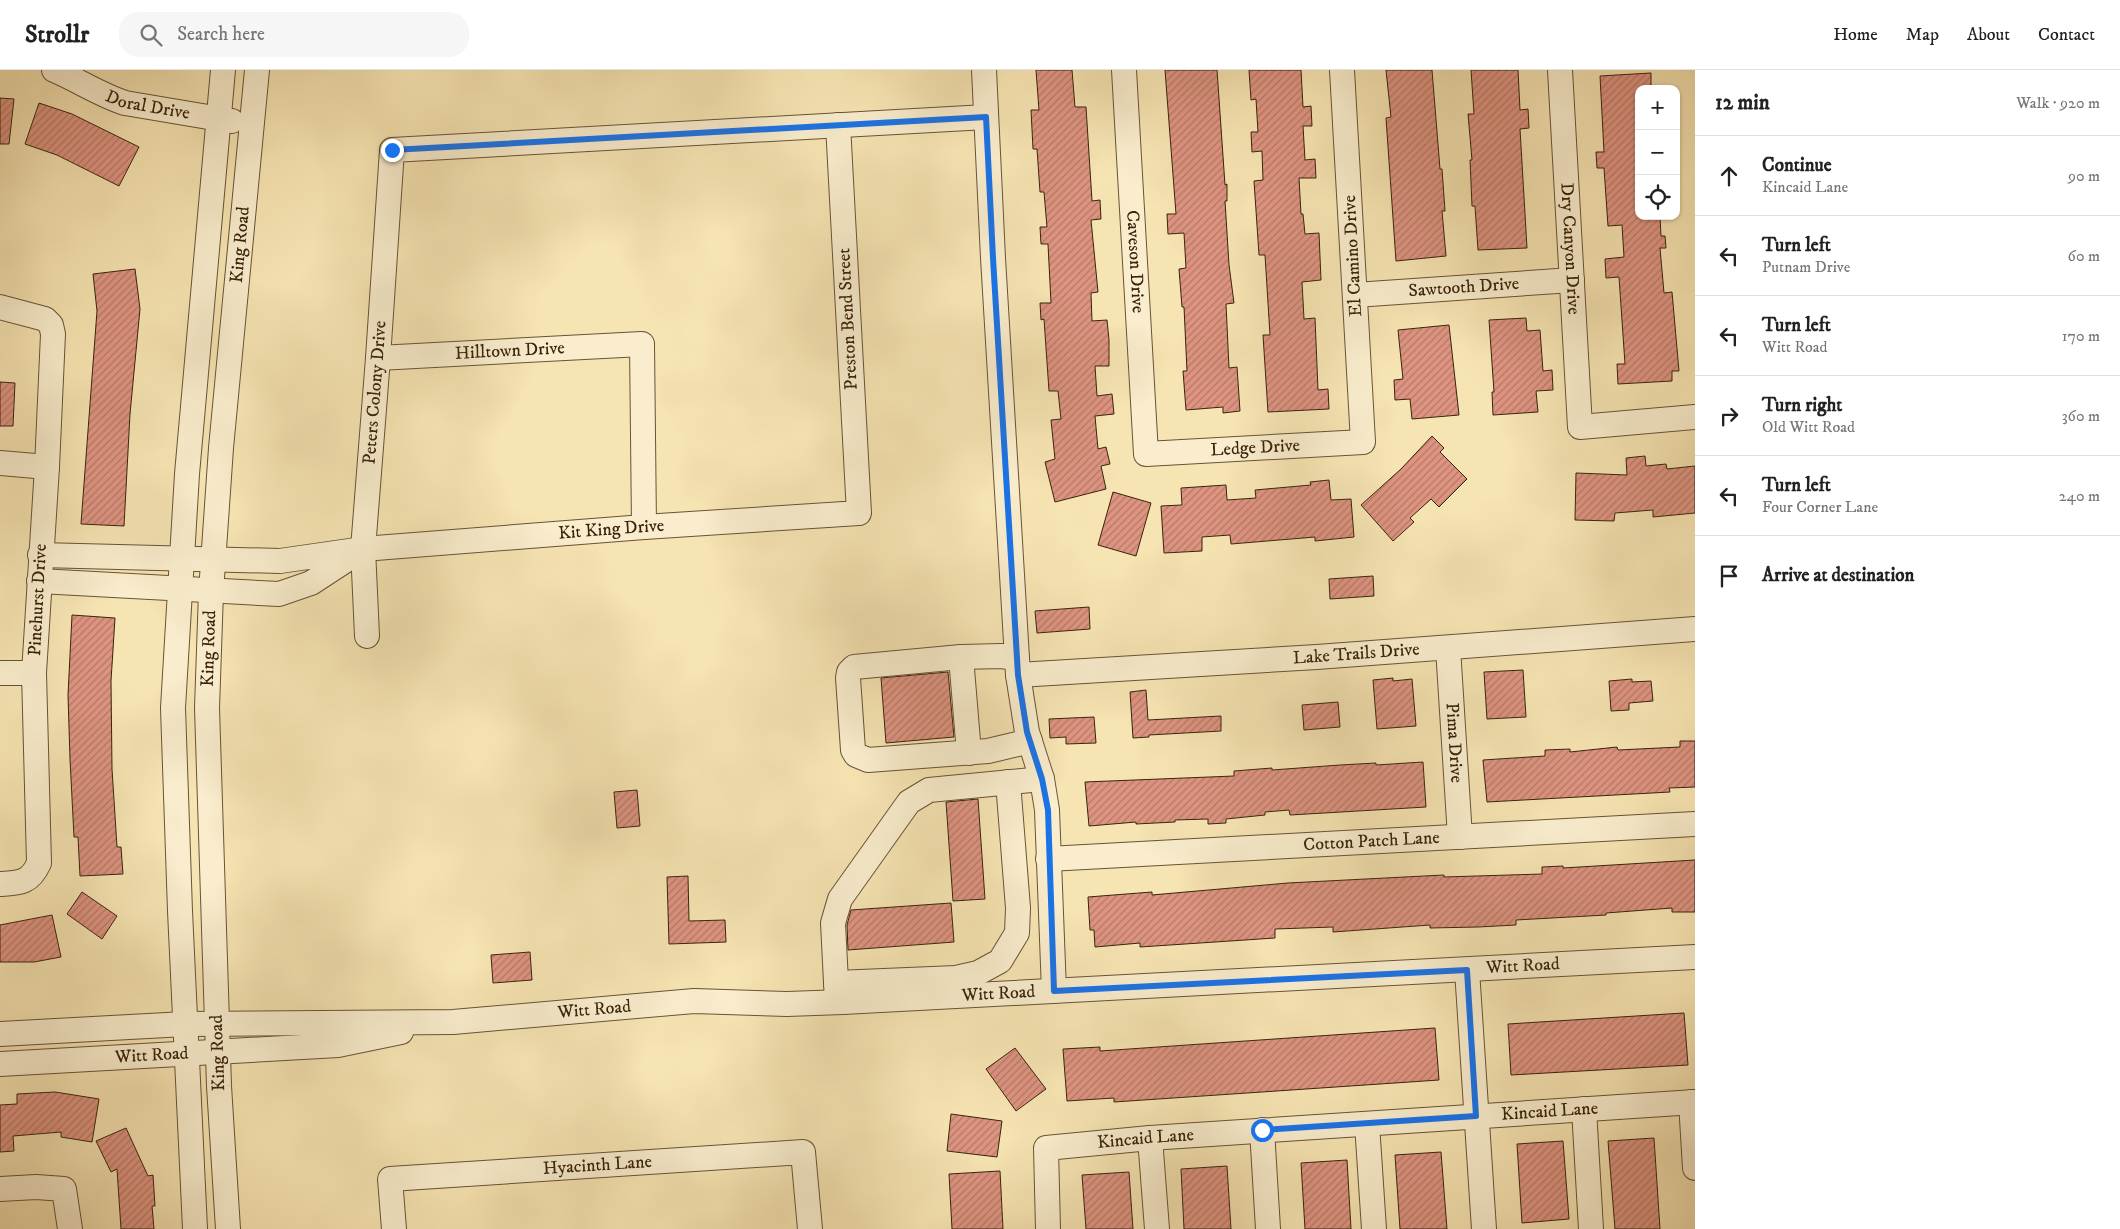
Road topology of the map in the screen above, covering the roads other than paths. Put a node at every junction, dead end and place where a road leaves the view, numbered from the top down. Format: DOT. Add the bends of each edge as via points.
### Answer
graph roads {
  1 [pos="54,70"];
  2 [pos="223,70"];
  3 [pos="257,70"];
  4 [pos="984,70"];
  5 [pos="1124,70"];
  6 [pos="1342,70"];
  7 [pos="1560,70"];
  8 [pos="986,117"];
  9 [pos="218,119"];
  10 [pos="251,123"];
  11 [pos="838,125"];
  12 [pos="1572,280"];
  13 [pos="1355,295"];
  14 [pos="0,307"];
  15 [pos="378,358"];
  16 [pos="1695,417"];
  17 [pos="1363,442"];
  18 [pos="1146,454"];
  19 [pos="0,463"];
  20 [pos="47,467"];
  21 [pos="859,513"];
  22 [pos="644,527"];
  23 [pos="363,548"];
  24 [pos="40,556"];
  25 [pos="182,559"];
  26 [pos="214,560"];
  27 [pos="39,581"];
  28 [pos="180,590"];
  29 [pos="211,592"];
  30 [pos="1695,629"];
  31 [pos="367,636"];
  32 [pos="1448,648"];
  33 [pos="960,657"];
  34 [pos="1018,667"];
  35 [pos="0,673"];
  36 [pos="34,673"];
  37 [pos="1030,740"];
  38 [pos="969,753"];
  39 [pos="1042,779"];
  40 [pos="1008,782"];
  41 [pos="1695,824"];
  42 [pos="1460,837"];
  43 [pos="1048,859"];
  44 [pos="0,884"];
  45 [pos="1695,957"];
  46 [pos="1467,970"];
  47 [pos="1054,991"];
  48 [pos="836,992"];
  49 [pos="453,1022"];
  50 [pos="185,1024"];
  51 [pos="217,1024"];
  52 [pos="0,1034"];
  53 [pos="218,1052"];
  54 [pos="186,1054"];
  55 [pos="0,1064"];
  56 [pos="1693,1102"];
  57 [pos="1584,1109"];
  58 [pos="1476,1116"];
  59 [pos="1367,1124"];
  60 [pos="1262,1130"];
  61 [pos="1150,1138"];
  62 [pos="1695,1168"];
  63 [pos="0,1190"];
  64 [pos="70,1229"];
  65 [pos="195,1229"];
  66 [pos="228,1229"];
  67 [pos="394,1229"];
  68 [pos="810,1229"];
  69 [pos="1048,1229"];
  70 [pos="1157,1229"];
  71 [pos="1268,1229"];
  72 [pos="1374,1229"];
  73 [pos="1484,1229"];
  74 [pos="1591,1229"];
  1 -- 9 [label="street, Doral Drive" via="124,103"];
  2 -- 9 [label="street, King Road"];
  3 -- 10 [label="street, King Road"];
  4 -- 8 [label="street"];
  5 -- 18 [label="street, Caveson Drive"];
  6 -- 13 [label="street, El Camino Drive"];
  7 -- 12 [label="street, Dry Canyon Drive"];
  8 -- 11 [label="street"];
  8 -- 34 [label="street"];
  9 -- 10 [label="street, Doral Drive"];
  9 -- 25 [label="street, King Road"];
  10 -- 26 [label="street, King Road" via="220,448"];
  11 -- 15 [label="street, Peters Colony Drive" via="392,150"];
  11 -- 21 [label="street, Preston Bend Street"];
  12 -- 13 [label="street, Sawtooth Drive"];
  12 -- 16 [label="street, Dry Canyon Drive" via="1580,426"];
  13 -- 17 [label="street, El Camino Drive"];
  14 -- 20 [label="street, Pinehurst Drive" via="45,318 51,325"];
  15 -- 22 [label="street, Hilltown Drive" via="642,344"];
  15 -- 23 [label="street, Peters Colony Drive"];
  17 -- 18 [label="street, Ledge Drive"];
  19 -- 20 [label="street"];
  20 -- 24 [label="street, Pinehurst Drive"];
  21 -- 22 [label="street, Kit King Drive"];
  22 -- 23 [label="street, Kit King Drive"];
  23 -- 26 [label="street, Kit King Drive" via="280,561"];
  23 -- 29 [label="street, Kit King Drive" via="311,583 279,594"];
  23 -- 31 [label="street, Peters Colony Drive"];
  24 -- 25 [label="street, Kit King Drive"];
  24 -- 27 [label="street, Pinehurst Drive"];
  25 -- 26 [label="street, Kit King Drive"];
  25 -- 28 [label="street, King Road"];
  26 -- 29 [label="street, King Road"];
  27 -- 28 [label="street, Kit King Drive"];
  27 -- 36 [label="street, Pinehurst Drive"];
  28 -- 29 [label="street, Kit King Drive"];
  28 -- 50 [label="street, King Road" via="173,708"];
  29 -- 51 [label="street, King Road" via="207,708"];
  30 -- 32 [label="street, Lake Trails Drive"];
  32 -- 34 [label="street, Lake Trails Drive"];
  32 -- 42 [label="street, Pima Drive"];
  33 -- 34 [label="street, Lake Trails Drive" via="1001,656"];
  33 -- 38 [label="street"];
  33 -- 38 [label="street, Lake Trails Drive" via="854,667 848,678 853,750 868,760"];
  34 -- 37 [label="street"];
  35 -- 36 [label="street"];
  36 -- 44 [label="street, Pinehurst Drive" via="39,863 34,876 17,883"];
  37 -- 38 [label="street"];
  37 -- 39 [label="street"];
  39 -- 40 [label="street"];
  39 -- 43 [label="street" via="1048,810"];
  40 -- 48 [label="street" via="929,790 909,802 840,899 834,923"];
  40 -- 48 [label="street" via="1018,916 1017,933 1000,961 978,973 956,978"];
  41 -- 42 [label="street, Cotton Patch Lane"];
  42 -- 43 [label="street, Cotton Patch Lane"];
  43 -- 47 [label="street"];
  45 -- 46 [label="street, Witt Road"];
  46 -- 47 [label="street, Witt Road"];
  46 -- 58 [label="street"];
  47 -- 48 [label="street, Witt Road"];
  48 -- 49 [label="street, Witt Road" via="787,1004 694,1001"];
  49 -- 51 [label="street, Witt Road"];
  49 -- 53 [label="street, Witt Road" via="338,1045"];
  50 -- 51 [label="street, Witt Road"];
  50 -- 52 [label="street, Witt Road"];
  50 -- 54 [label="street, King Road"];
  51 -- 53 [label="street, King Road"];
  53 -- 54 [label="street, Witt Road"];
  53 -- 66 [label="street, King Road"];
  54 -- 55 [label="street, Witt Road"];
  54 -- 65 [label="street, King Road"];
  56 -- 57 [label="street, Kincaid Lane"];
  56 -- 62 [label="street"];
  57 -- 58 [label="street, Kincaid Lane"];
  57 -- 74 [label="street"];
  58 -- 59 [label="street, Kincaid Lane"];
  58 -- 73 [label="street"];
  59 -- 60 [label="street, Kincaid Lane"];
  59 -- 72 [label="street"];
  60 -- 61 [label="street, Kincaid Lane"];
  60 -- 71 [label="street"];
  61 -- 69 [label="street, Kincaid Lane" via="1046,1148"];
  61 -- 70 [label="street"];
  63 -- 64 [label="street" via="64,1189"];
  67 -- 68 [label="street, Hyacinth Lane" via="390,1179 804,1152"];
}
